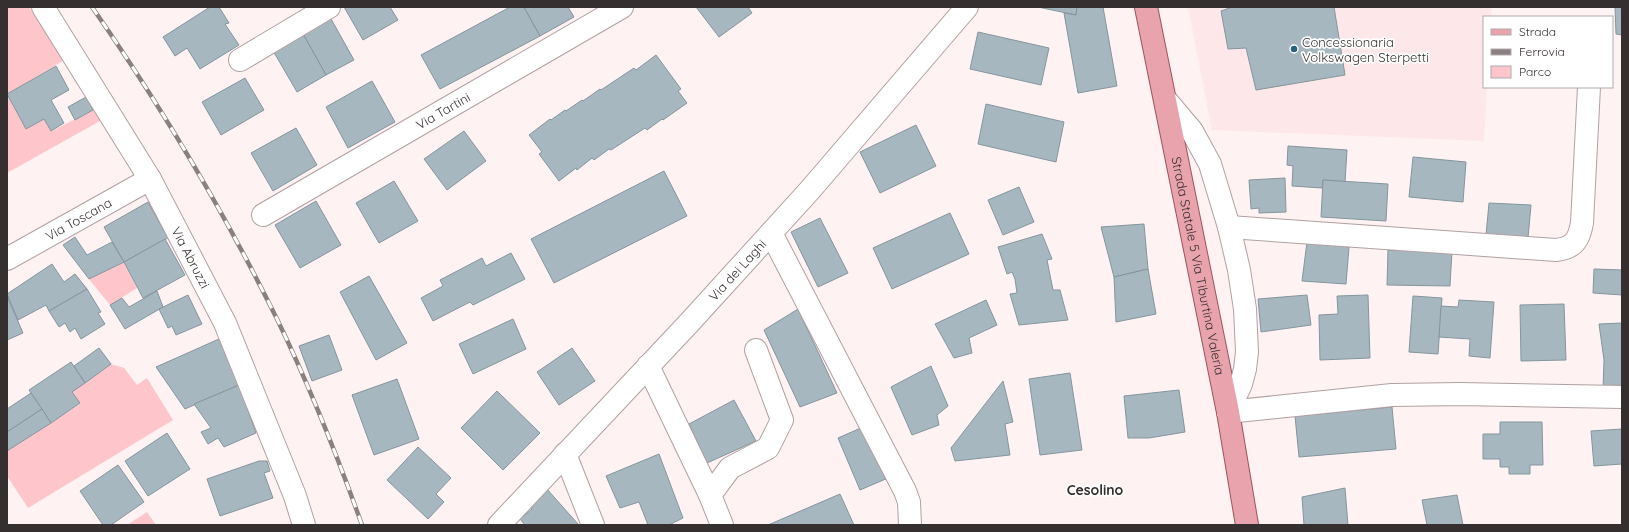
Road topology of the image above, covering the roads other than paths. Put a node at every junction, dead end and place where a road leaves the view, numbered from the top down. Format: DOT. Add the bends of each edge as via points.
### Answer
graph roads {
  1 [pos="43,7"];
  2 [pos="329,7"];
  3 [pos="622,7"];
  4 [pos="1146,7"];
  5 [pos="959,10"];
  6 [pos="240,60"];
  7 [pos="1590,88"];
  8 [pos="1165,99"];
  9 [pos="150,179"];
  10 [pos="263,215"];
  11 [pos="1229,227"];
  12 [pos="771,233"];
  13 [pos="7,259"];
  14 [pos="756,350"];
  15 [pos="648,366"];
  16 [pos="1622,396"];
  17 [pos="1228,412"];
  18 [pos="565,454"];
  19 [pos="710,495"];
  20 [pos="304,525"];
  21 [pos="499,525"];
  22 [pos="592,525"];
  23 [pos="722,525"];
  24 [pos="910,525"];
  25 [pos="1247,525"];
  1 -- 9 [label="street, Via Abruzzi"];
  2 -- 6 [label="street"];
  3 -- 10 [label="street, Via Tartini"];
  4 -- 8 [label="main road, Strada Statale 5 Via Tiburtina Valeria"];
  5 -- 12 [label="street, Via dei Laghi" via="810,190"];
  7 -- 11 [label="street" via="1582,223 1578,238 1563,249"];
  8 -- 11 [label="street" via="1188,125 1207,157"];
  8 -- 17 [label="main road, Strada Statale 5 Via Tiburtina Valeria"];
  9 -- 13 [label="street, Via Toscana"];
  9 -- 20 [label="street, Via Abruzzi" via="225,324 295,496"];
  11 -- 17 [label="street" via="1243,295 1247,352 1246,369"];
  12 -- 15 [label="street, Via dei Laghi"];
  12 -- 24 [label="street" via="904,491 909,502"];
  14 -- 19 [label="street" via="782,420 768,448 730,468"];
  15 -- 18 [label="street, Via dei Laghi"];
  15 -- 19 [label="street"];
  16 -- 17 [label="street" via="1392,395"];
  17 -- 25 [label="main road, Strada Statale 5 Via Tiburtina Valeria"];
  18 -- 21 [label="street, Via dei Laghi"];
  18 -- 22 [label="street"];
  19 -- 23 [label="street"];
}
